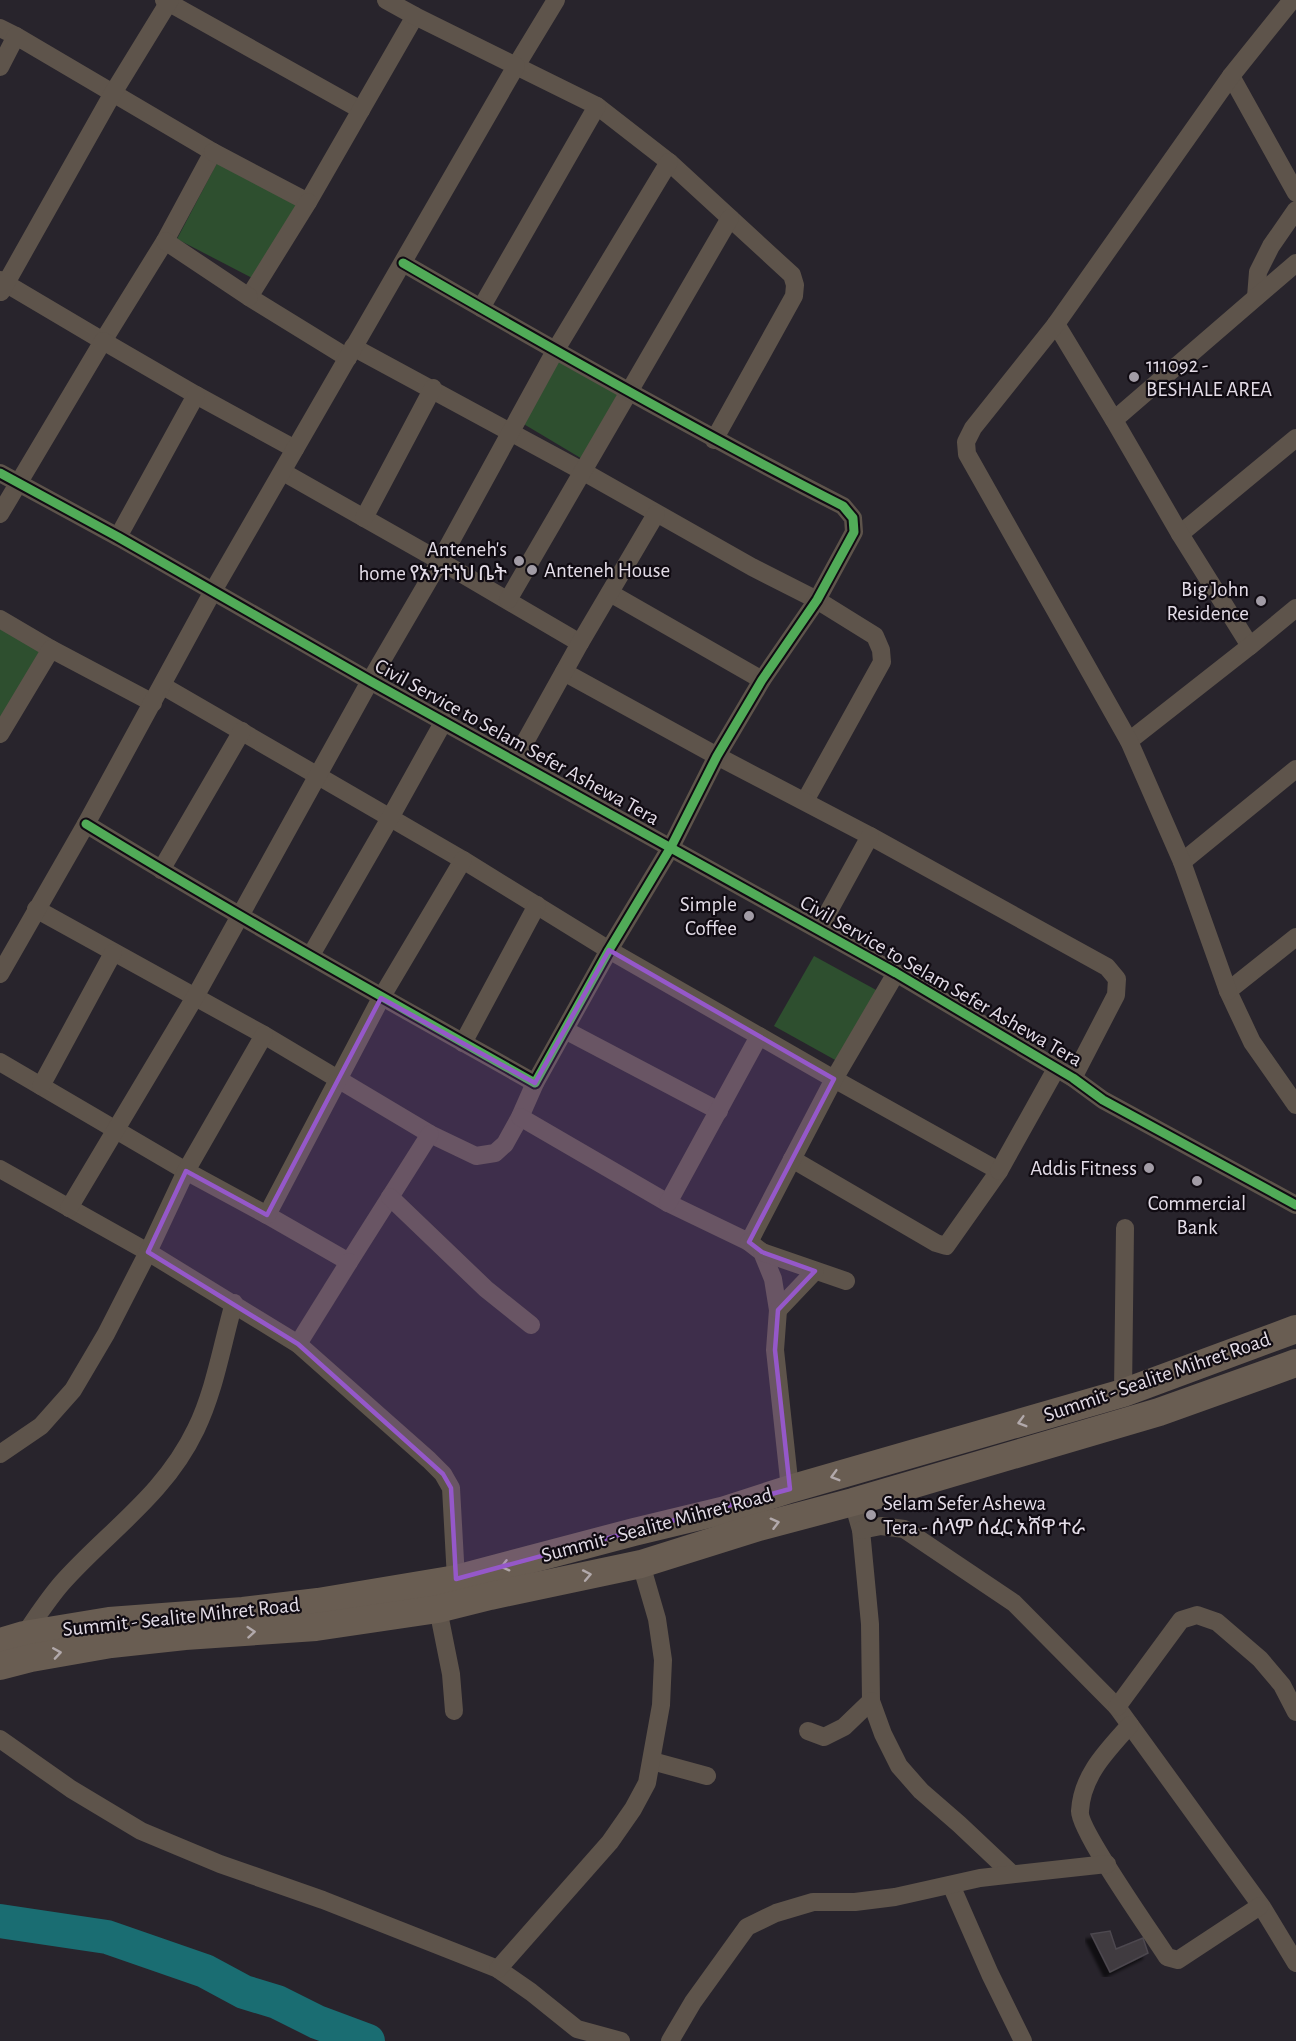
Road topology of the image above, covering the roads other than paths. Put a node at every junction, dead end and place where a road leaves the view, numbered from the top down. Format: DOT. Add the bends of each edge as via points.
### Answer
graph roads {
  1 [pos="386,0"];
  2 [pos="556,0"];
  3 [pos="1292,0"];
  4 [pos="167,1"];
  5 [pos="415,16"];
  6 [pos="8,32"];
  7 [pos="516,66"];
  8 [pos="0,67"];
  9 [pos="1231,76"];
  10 [pos="113,93"];
  11 [pos="597,106"];
  12 [pos="361,110"];
  13 [pos="213,152"];
  14 [pos="669,162"];
  15 [pos="1296,193"];
  16 [pos="308,202"];
  17 [pos="1296,210"];
  18 [pos="730,218"];
  19 [pos="165,241"];
  20 [pos="403,263"];
  21 [pos="1296,263"];
  22 [pos="2,286"];
  23 [pos="249,297"];
  24 [pos="1256,297"];
  25 [pos="481,308"];
  26 [pos="1056,324"];
  27 [pos="102,341"];
  28 [pos="555,351"];
  29 [pos="351,352"];
  30 [pos="433,388"];
  31 [pos="630,391"];
  32 [pos="196,395"];
  33 [pos="1114,420"];
  34 [pos="510,432"];
  35 [pos="1296,438"];
  36 [pos="714,440"];
  37 [pos="295,449"];
  38 [pos="283,472"];
  39 [pos="584,472"];
  40 [pos="0,473"];
  41 [pos="18,483"];
  42 [pos="0,514"];
  43 [pos="656,514"];
  44 [pos="364,518"];
  45 [pos="1180,534"];
  46 [pos="118,537"];
  47 [pos="440,561"];
  48 [pos="213,591"];
  49 [pos="610,593"];
  50 [pos="508,600"];
  51 [pos="817,600"];
  52 [pos="1296,608"];
  53 [pos="0,619"];
  54 [pos="580,643"];
  55 [pos="1250,646"];
  56 [pos="51,649"];
  57 [pos="564,672"];
  58 [pos="762,680"];
  59 [pos="370,681"];
  60 [pos="163,686"];
  61 [pos="153,703"];
  62 [pos="444,721"];
  63 [pos="242,731"];
  64 [pos="0,734"];
  65 [pos="1129,741"];
  66 [pos="717,756"];
  67 [pos="515,760"];
  68 [pos="1296,769"];
  69 [pos="318,776"];
  70 [pos="805,801"];
  71 [pos="390,818"];
  72 [pos="86,824"];
  73 [pos="870,836"];
  74 [pos="670,847"];
  75 [pos="463,860"];
  76 [pos="1182,862"];
  77 [pos="161,870"];
  78 [pos="537,905"];
  79 [pos="36,909"];
  80 [pos="240,915"];
  81 [pos="819,930"];
  82 [pos="1296,937"];
  83 [pos="609,950"];
  84 [pos="113,953"];
  85 [pos="311,955"];
  86 [pos="896,973"];
  87 [pos="0,974"];
  88 [pos="1228,991"];
  89 [pos="195,997"];
  90 [pos="381,998"];
  91 [pos="565,1030"];
  92 [pos="264,1035"];
  93 [pos="759,1036"];
  94 [pos="463,1042"];
  95 [pos="0,1062"];
  96 [pos="1056,1069"];
  97 [pos="338,1077"];
  98 [pos="1073,1078"];
  99 [pos="834,1079"];
  100 [pos="535,1083"];
  101 [pos="41,1086"];
  102 [pos="1296,1105"];
  103 [pos="718,1112"];
  104 [pos="520,1117"];
  105 [pos="116,1130"];
  106 [pos="430,1134"];
  107 [pos="792,1159"];
  108 [pos="0,1169"];
  109 [pos="186,1171"];
  110 [pos="999,1171"];
  111 [pos="390,1197"];
  112 [pos="668,1203"];
  113 [pos="1296,1205"];
  114 [pos="69,1208"];
  115 [pos="267,1215"];
  116 [pos="1125,1228"];
  117 [pos="755,1247"];
  118 [pos="148,1252"];
  119 [pos="349,1262"];
  120 [pos="814,1271"];
  121 [pos="846,1281"];
  122 [pos="234,1303"];
  123 [pos="778,1310"];
  124 [pos="531,1325"];
  125 [pos="1296,1329"];
  126 [pos="298,1344"];
  127 [pos="1296,1363"];
  128 [pos="1123,1393"];
  129 [pos="0,1455"];
  130 [pos="790,1489"];
  131 [pos="853,1502"];
  132 [pos="729,1523"];
  133 [pos="861,1530"];
  134 [pos="641,1564"];
  135 [pos="456,1579"];
  136 [pos="438,1609"];
  137 [pos="12,1638"];
  138 [pos="0,1666"];
  139 [pos="871,1701"];
  140 [pos="1117,1707"];
  141 [pos="454,1711"];
  142 [pos="1296,1712"];
  143 [pos="1130,1725"];
  144 [pos="808,1731"];
  145 [pos="0,1739"];
  146 [pos="652,1761"];
  147 [pos="707,1776"];
  148 [pos="1107,1864"];
  149 [pos="1012,1874"];
  150 [pos="951,1885"];
  151 [pos="1260,1906"];
  152 [pos="1296,1963"];
  153 [pos="498,1969"];
  154 [pos="580,2035"];
  155 [pos="621,2041"];
  156 [pos="670,2041"];
  157 [pos="1023,2041"];
  1 -- 5 [label="street"];
  2 -- 7 [label="street"];
  3 -- 9 [label="street"];
  4 -- 10 [label="street"];
  4 -- 12 [label="street"];
  5 -- 7 [label="street"];
  5 -- 12 [label="street"];
  6 -- 8 [label="street"];
  6 -- 10 [label="street"];
  7 -- 11 [label="street"];
  7 -- 20 [label="street"];
  9 -- 15 [label="street"];
  9 -- 26 [label="street"];
  10 -- 13 [label="street"];
  10 -- 22 [label="street"];
  11 -- 14 [label="street"];
  11 -- 25 [label="street"];
  12 -- 16 [label="street"];
  13 -- 16 [label="street"];
  13 -- 19 [label="street"];
  14 -- 18 [label="street"];
  14 -- 28 [label="street"];
  16 -- 23 [label="street"];
  17 -- 24 [label="street" via="1258,272"];
  18 -- 31 [label="street"];
  18 -- 36 [label="street" via="792,275 795,285 794,296"];
  19 -- 23 [label="street"];
  19 -- 27 [label="street"];
  20 -- 25 [label="street"];
  20 -- 29 [label="street"];
  21 -- 24 [label="street"];
  22 -- 27 [label="street"];
  23 -- 29 [label="street"];
  24 -- 33 [label="street"];
  25 -- 28 [label="street"];
  26 -- 33 [label="street"];
  26 -- 65 [label="street" via="972,428 966,442 967,453"];
  27 -- 32 [label="street"];
  27 -- 41 [label="street"];
  28 -- 31 [label="street"];
  28 -- 34 [label="street"];
  29 -- 30 [label="street"];
  29 -- 37 [label="street"];
  30 -- 34 [label="street"];
  30 -- 44 [label="street"];
  31 -- 36 [label="street"];
  31 -- 39 [label="street"];
  32 -- 37 [label="street"];
  32 -- 46 [label="street"];
  33 -- 45 [label="street"];
  34 -- 39 [label="street"];
  34 -- 47 [label="street"];
  35 -- 45 [label="street"];
  36 -- 51 [label="street" via="843,506 852,518 854,532"];
  37 -- 38 [label="street"];
  38 -- 44 [label="street"];
  38 -- 48 [label="street"];
  39 -- 43 [label="street"];
  39 -- 50 [label="street"];
  40 -- 41 [label="street, Civil Service to Selam Sefer Ashewa Tera"];
  41 -- 42 [label="street"];
  41 -- 46 [label="street, Civil Service to Selam Sefer Ashewa Tera"];
  43 -- 49 [label="street"];
  43 -- 51 [label="street"];
  44 -- 47 [label="street"];
  45 -- 55 [label="street"];
  46 -- 48 [label="street, Civil Service to Selam Sefer Ashewa Tera"];
  47 -- 50 [label="street"];
  47 -- 59 [label="street"];
  48 -- 59 [label="street, Civil Service to Selam Sefer Ashewa Tera"];
  48 -- 60 [label="street"];
  49 -- 54 [label="street"];
  49 -- 58 [label="street"];
  50 -- 54 [label="street"];
  51 -- 58 [label="street"];
  51 -- 70 [label="street" via="875,636 882,662"];
  52 -- 55 [label="street"];
  53 -- 56 [label="street"];
  54 -- 57 [label="street"];
  55 -- 65 [label="street"];
  56 -- 61 [label="street"];
  56 -- 64 [label="street"];
  57 -- 66 [label="street"];
  57 -- 67 [label="street"];
  58 -- 66 [label="street"];
  59 -- 62 [label="street, Civil Service to Selam Sefer Ashewa Tera"];
  59 -- 69 [label="street"];
  60 -- 61 [label="street"];
  60 -- 63 [label="street"];
  61 -- 72 [label="street"];
  62 -- 67 [label="street, Civil Service to Selam Sefer Ashewa Tera"];
  62 -- 71 [label="street"];
  63 -- 69 [label="street"];
  63 -- 77 [label="street"];
  65 -- 76 [label="street"];
  66 -- 70 [label="street"];
  66 -- 74 [label="street"];
  67 -- 74 [label="street, Civil Service to Selam Sefer Ashewa Tera"];
  68 -- 76 [label="street"];
  69 -- 71 [label="street"];
  69 -- 80 [label="street"];
  70 -- 73 [label="street"];
  71 -- 75 [label="street"];
  71 -- 85 [label="street"];
  72 -- 77 [label="street"];
  72 -- 79 [label="street"];
  73 -- 81 [label="street"];
  73 -- 98 [label="street" via="1107,967 1117,979 1116,995"];
  74 -- 81 [label="street, Civil Service to Selam Sefer Ashewa Tera"];
  74 -- 83 [label="street"];
  75 -- 78 [label="street"];
  75 -- 90 [label="street"];
  76 -- 88 [label="street"];
  77 -- 80 [label="street"];
  78 -- 83 [label="street"];
  78 -- 94 [label="street"];
  79 -- 84 [label="street"];
  79 -- 87 [label="street"];
  80 -- 85 [label="street"];
  80 -- 89 [label="street"];
  81 -- 86 [label="street, Civil Service to Selam Sefer Ashewa Tera"];
  82 -- 88 [label="street"];
  83 -- 91 [label="street"];
  83 -- 93 [label="street"];
  84 -- 89 [label="street"];
  84 -- 101 [label="street"];
  85 -- 90 [label="street"];
  86 -- 96 [label="street, Civil Service to Selam Sefer Ashewa Tera"];
  86 -- 99 [label="street"];
  88 -- 102 [label="street" via="1252,1042"];
  89 -- 92 [label="street"];
  89 -- 105 [label="street"];
  90 -- 94 [label="street"];
  90 -- 97 [label="street"];
  91 -- 100 [label="street"];
  91 -- 103 [label="street"];
  92 -- 97 [label="street"];
  92 -- 109 [label="street"];
  93 -- 99 [label="street"];
  93 -- 103 [label="street"];
  94 -- 100 [label="street"];
  95 -- 101 [label="street"];
  96 -- 98 [label="street, Civil Service to Selam Sefer Ashewa Tera"];
  96 -- 110 [label="street"];
  97 -- 106 [label="street"];
  97 -- 115 [label="street"];
  98 -- 113 [label="street, Civil Service to Selam Sefer Ashewa Tera" via="1103,1100"];
  99 -- 107 [label="street"];
  99 -- 110 [label="street"];
  100 -- 104 [label="street"];
  101 -- 105 [label="street"];
  103 -- 112 [label="street"];
  104 -- 106 [label="street" via="505,1144 495,1153 476,1156"];
  104 -- 112 [label="street"];
  105 -- 109 [label="street"];
  105 -- 114 [label="street"];
  106 -- 111 [label="street"];
  107 -- 110 [label="street" via="946,1246"];
  107 -- 117 [label="street"];
  108 -- 114 [label="street"];
  109 -- 115 [label="street"];
  109 -- 118 [label="street"];
  111 -- 119 [label="street"];
  111 -- 124 [label="street" via="486,1289"];
  112 -- 117 [label="street"];
  114 -- 118 [label="street"];
  115 -- 119 [label="street"];
  116 -- 128 [label="street"];
  117 -- 120 [label="street"];
  117 -- 123 [label="street" via="773,1279"];
  118 -- 122 [label="street"];
  118 -- 129 [label="street" via="73,1390 41,1426"];
  119 -- 126 [label="street"];
  120 -- 121 [label="street"];
  120 -- 123 [label="street"];
  122 -- 126 [label="street"];
  122 -- 137 [label="street" via="208,1397 196,1430 179,1457 149,1498"];
  123 -- 130 [label="street" via="775,1350"];
  125 -- 128 [label="main road, Summit - Sealite Mihret Road"];
  126 -- 135 [label="street" via="443,1474 451,1488"];
  127 -- 131 [label="main road" via="1159,1412"];
  128 -- 130 [label="main road, Summit - Sealite Mihret Road, one-way"];
  130 -- 132 [label="main road, Summit - Sealite Mihret Road"];
  132 -- 131 [label="main road, one-way" via="759,1527"];
  131 -- 133 [label="street"];
  132 -- 134 [label="main road"];
  132 -- 135 [label="main road, Summit - Sealite Mihret Road, one-way" via="623,1534"];
  133 -- 139 [label="street" via="870,1624"];
  133 -- 140 [label="street" via="881,1526 904,1529 1014,1603"];
  136 -- 134 [label="main road, one-way"];
  134 -- 146 [label="street" via="657,1619 663,1660"];
  135 -- 137 [label="main road, Summit - Sealite Mihret Road" via="318,1602 109,1621"];
  138 -- 136 [label="main road, one-way" via="111,1644 316,1627"];
  136 -- 141 [label="street"];
  139 -- 144 [label="street" via="844,1727 824,1737"];
  139 -- 149 [label="street" via="899,1766"];
  140 -- 142 [label="street" via="1181,1620 1197,1616 1217,1622 1260,1659 1282,1685"];
  140 -- 143 [label="street"];
  143 -- 148 [label="street" via="1096,1762 1084,1786 1079,1814 1089,1838"];
  143 -- 151 [label="street"];
  145 -- 153 [label="street" via="71,1789 141,1831"];
  146 -- 147 [label="street"];
  146 -- 153 [label="street" via="647,1783 610,1842"];
  148 -- 149 [label="street"];
  148 -- 151 [label="street" via="1167,1957 1178,1960"];
  149 -- 150 [label="street"];
  150 -- 156 [label="street" via="896,1897 813,1902 776,1913 747,1928"];
  150 -- 157 [label="street"];
  151 -- 152 [label="street"];
  153 -- 154 [label="street"];
  154 -- 155 [label="street"];
}
